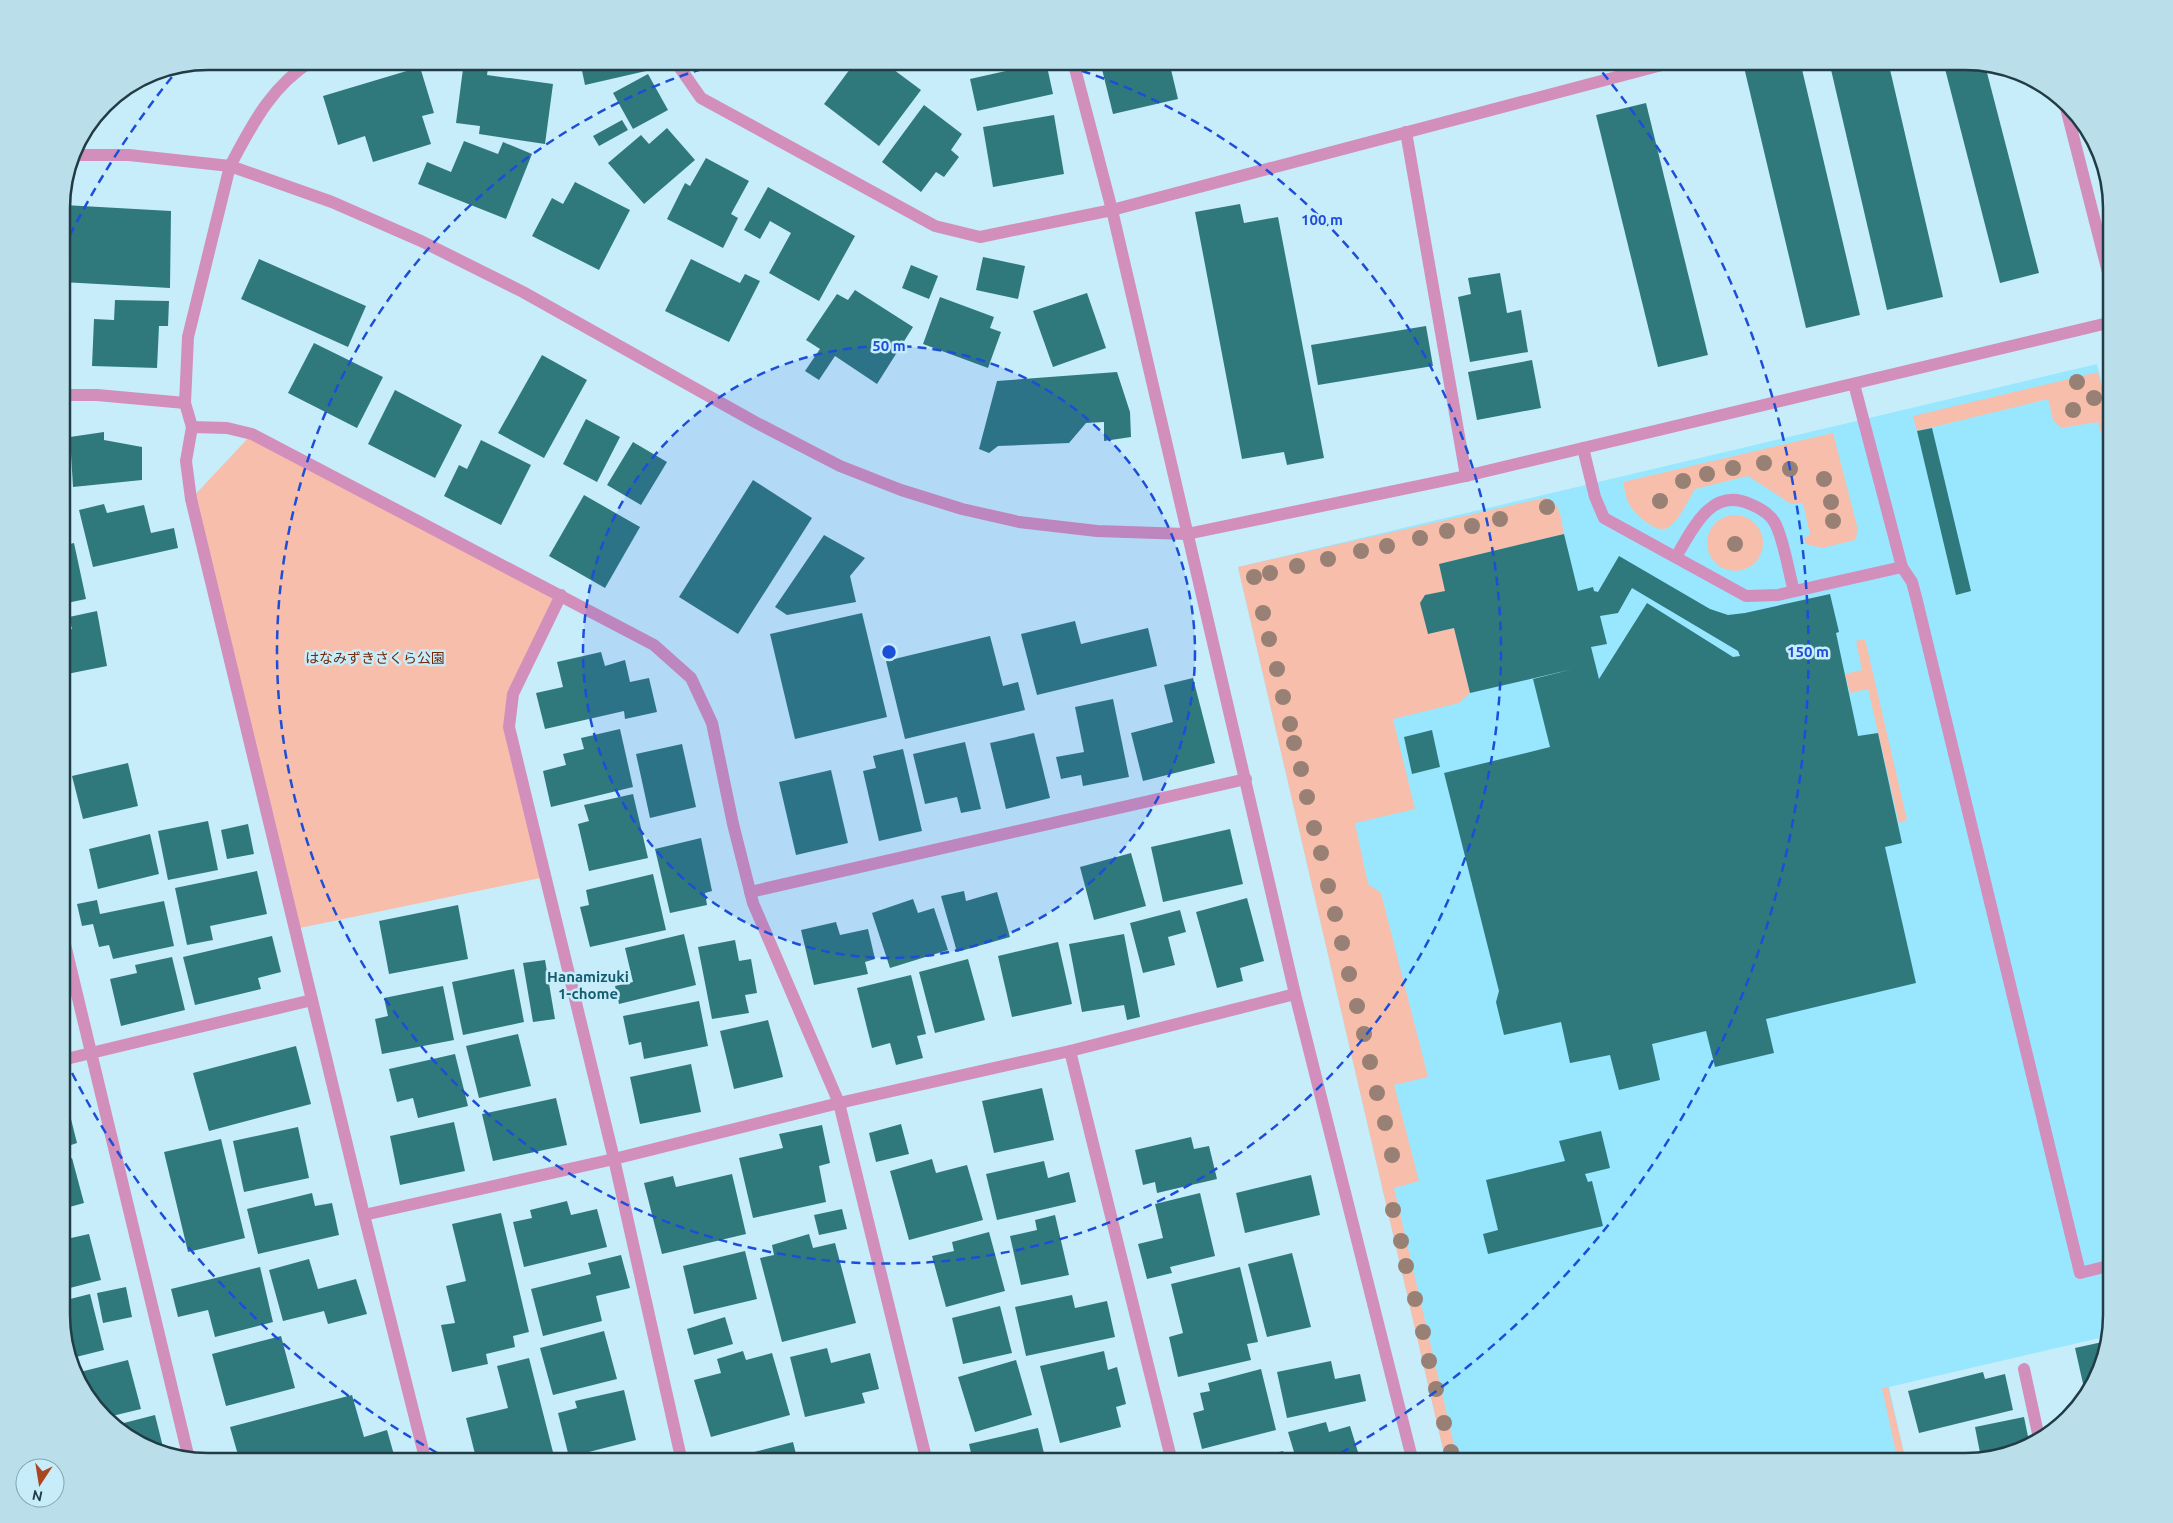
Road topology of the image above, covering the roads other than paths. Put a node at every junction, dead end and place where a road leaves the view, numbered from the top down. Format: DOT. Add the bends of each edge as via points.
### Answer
graph roads {
  1 [pos="298,70"];
  2 [pos="681,70"];
  3 [pos="1075,70"];
  4 [pos="1643,70"];
  5 [pos="2068,116"];
  6 [pos="1406,132"];
  7 [pos="81,154"];
  8 [pos="230,166"];
  9 [pos="1112,210"];
  10 [pos="2103,253"];
  11 [pos="2103,324"];
  12 [pos="1854,384"];
  13 [pos="70,395"];
  14 [pos="185,404"];
  15 [pos="192,426"];
  16 [pos="1583,448"];
  17 [pos="1466,476"];
  18 [pos="1187,534"];
  19 [pos="1676,557"];
  20 [pos="1902,567"];
  21 [pos="1794,591"];
  22 [pos="561,595"];
  23 [pos="1246,779"];
  24 [pos="750,892"];
  25 [pos="70,965"];
  26 [pos="1295,994"];
  27 [pos="312,1000"];
  28 [pos="1070,1051"];
  29 [pos="91,1053"];
  30 [pos="70,1058"];
  31 [pos="839,1103"];
  32 [pos="614,1159"];
  33 [pos="364,1215"];
  34 [pos="2103,1267"];
  35 [pos="2024,1369"];
  36 [pos="2038,1432"];
  37 [pos="187,1451"];
  38 [pos="424,1453"];
  39 [pos="680,1453"];
  40 [pos="925,1453"];
  41 [pos="1170,1453"];
  42 [pos="1412,1453"];
  1 -- 8 [label="street" via="263,107"];
  2 -- 9 [label="street" via="701,98 935,226 980,237"];
  3 -- 9 [label="street"];
  4 -- 6 [label="street"];
  5 -- 10 [label="street"];
  6 -- 9 [label="street"];
  6 -- 17 [label="street"];
  7 -- 8 [label="street" via="129,155"];
  8 -- 14 [label="street" via="188,337"];
  8 -- 18 [label="street" via="332,202 421,241 523,292 755,422 840,466 901,490 962,509 1020,522 1097,531"];
  9 -- 18 [label="street"];
  11 -- 12 [label="street"];
  12 -- 16 [label="street"];
  12 -- 20 [label="street"];
  13 -- 14 [label="street" via="97,394"];
  14 -- 15 [label="street"];
  15 -- 22 [label="street" via="227,428 252,434"];
  15 -- 27 [label="street" via="186,461 191,499"];
  16 -- 17 [label="street"];
  16 -- 19 [label="street" via="1595,497 1604,518"];
  17 -- 18 [label="street"];
  18 -- 23 [label="street"];
  19 -- 21 [label="street" via="1746,596 1761,597"];
  19 -- 21 [label="street" via="1700,515 1719,503 1740,499 1762,508 1776,523"];
  20 -- 21 [label="street"];
  20 -- 34 [label="street" via="1912,582 1917,601 2080,1272"];
  22 -- 24 [label="street" via="654,645 691,678 712,722"];
  22 -- 32 [label="street" via="513,694 509,727"];
  23 -- 24 [label="street"];
  23 -- 26 [label="street"];
  24 -- 31 [label="street"];
  25 -- 29 [label="street"];
  26 -- 28 [label="street"];
  26 -- 42 [label="street"];
  27 -- 29 [label="street"];
  27 -- 33 [label="street"];
  28 -- 31 [label="street"];
  28 -- 41 [label="street"];
  29 -- 30 [label="street"];
  29 -- 37 [label="street"];
  31 -- 32 [label="street"];
  31 -- 40 [label="street"];
  32 -- 33 [label="street"];
  32 -- 39 [label="street"];
  33 -- 38 [label="street"];
  35 -- 36 [label="street"];
}
